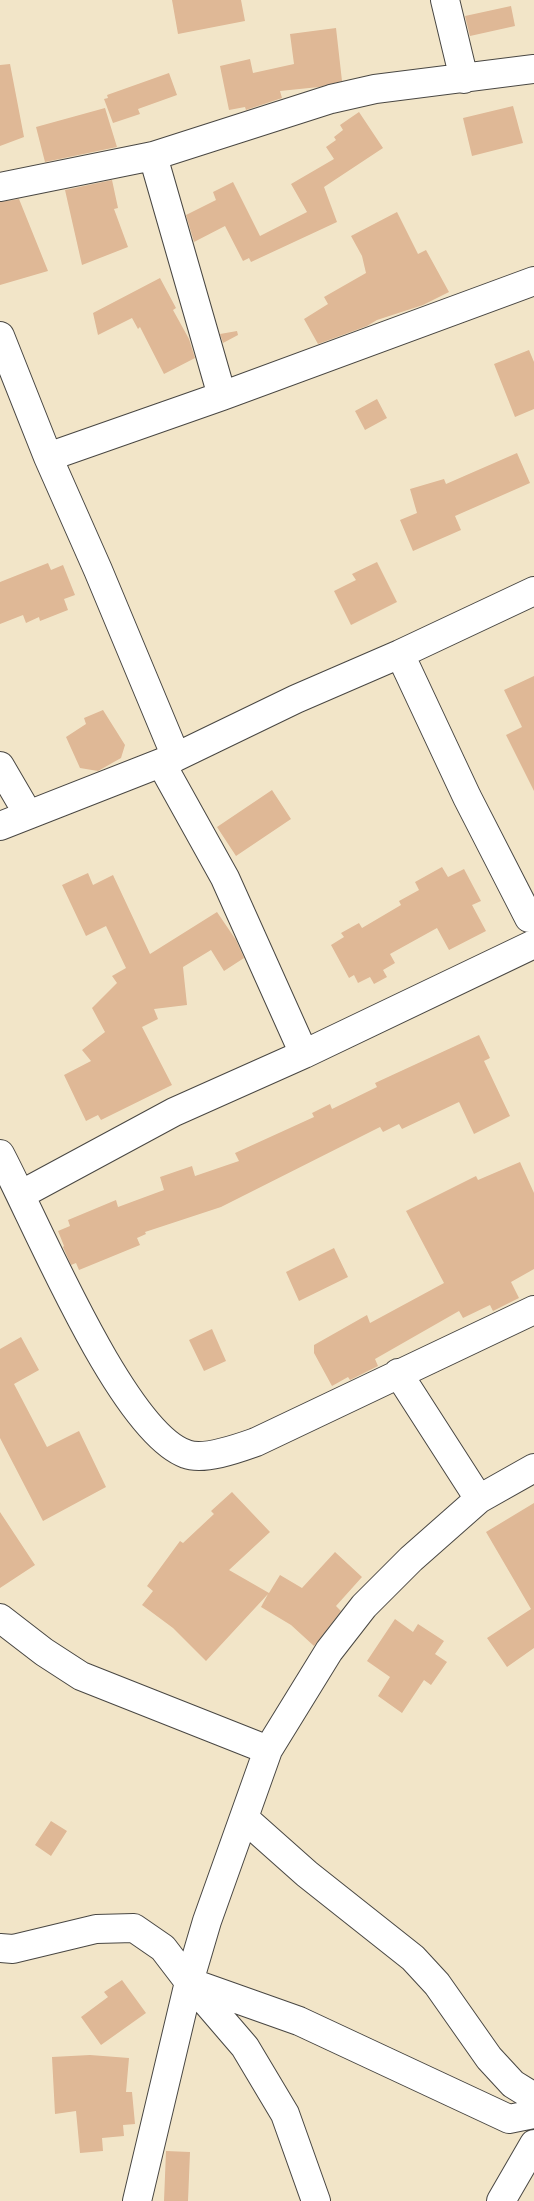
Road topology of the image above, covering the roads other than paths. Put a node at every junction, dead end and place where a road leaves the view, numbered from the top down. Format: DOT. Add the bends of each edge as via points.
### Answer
graph roads {
  1 [pos="445,0"];
  2 [pos="534,69"];
  3 [pos="464,78"];
  4 [pos="153,156"];
  5 [pos="0,187"];
  6 [pos="534,281"];
  7 [pos="0,336"];
  8 [pos="222,396"];
  9 [pos="48,457"];
  10 [pos="534,591"];
  11 [pos="400,654"];
  12 [pos="169,760"];
  13 [pos="0,766"];
  14 [pos="28,814"];
  15 [pos="0,826"];
  16 [pos="533,928"];
  17 [pos="304,1054"];
  18 [pos="0,1154"];
  19 [pos="22,1194"];
  20 [pos="534,1310"];
  21 [pos="398,1373"];
  22 [pos="534,1468"];
  23 [pos="480,1499"];
  24 [pos="0,1618"];
  25 [pos="268,1750"];
  26 [pos="244,1818"];
  27 [pos="0,1948"];
  28 [pos="189,1982"];
  29 [pos="534,2097"];
  30 [pos="534,2114"];
  31 [pos="534,2144"];
  32 [pos="137,2201"];
  33 [pos="316,2201"];
  34 [pos="501,2201"];
  1 -- 3 [label="street"];
  2 -- 3 [label="street"];
  3 -- 4 [label="street" via="375,88 331,99"];
  4 -- 5 [label="street"];
  4 -- 8 [label="street"];
  6 -- 8 [label="street"];
  7 -- 9 [label="street"];
  8 -- 9 [label="street"];
  9 -- 12 [label="street"];
  10 -- 11 [label="street"];
  11 -- 12 [label="street"];
  11 -- 16 [label="street"];
  12 -- 14 [label="street"];
  12 -- 17 [label="street"];
  13 -- 14 [label="street"];
  14 -- 15 [label="street"];
  16 -- 17 [label="street"];
  17 -- 19 [label="street" via="174,1112"];
  18 -- 19 [label="street"];
  19 -- 21 [label="street" via="45,1250 138,1412 161,1438 187,1455 219,1454 256,1442"];
  20 -- 21 [label="street"];
  21 -- 23 [label="street"];
  22 -- 23 [label="street"];
  23 -- 25 [label="street" via="411,1559 364,1606 329,1650"];
  24 -- 25 [label="street" via="82,1676"];
  25 -- 26 [label="street"];
  26 -- 28 [label="street"];
  26 -- 29 [label="street" via="307,1874 413,1958 437,1984 489,2058 513,2084"];
  27 -- 28 [label="street" via="13,1949 96,1928 134,1928 163,1948"];
  28 -- 30 [label="street" via="299,2021 509,2119"];
  28 -- 32 [label="street"];
  28 -- 33 [label="street" via="245,2047 285,2114"];
  31 -- 34 [label="street"];
}
